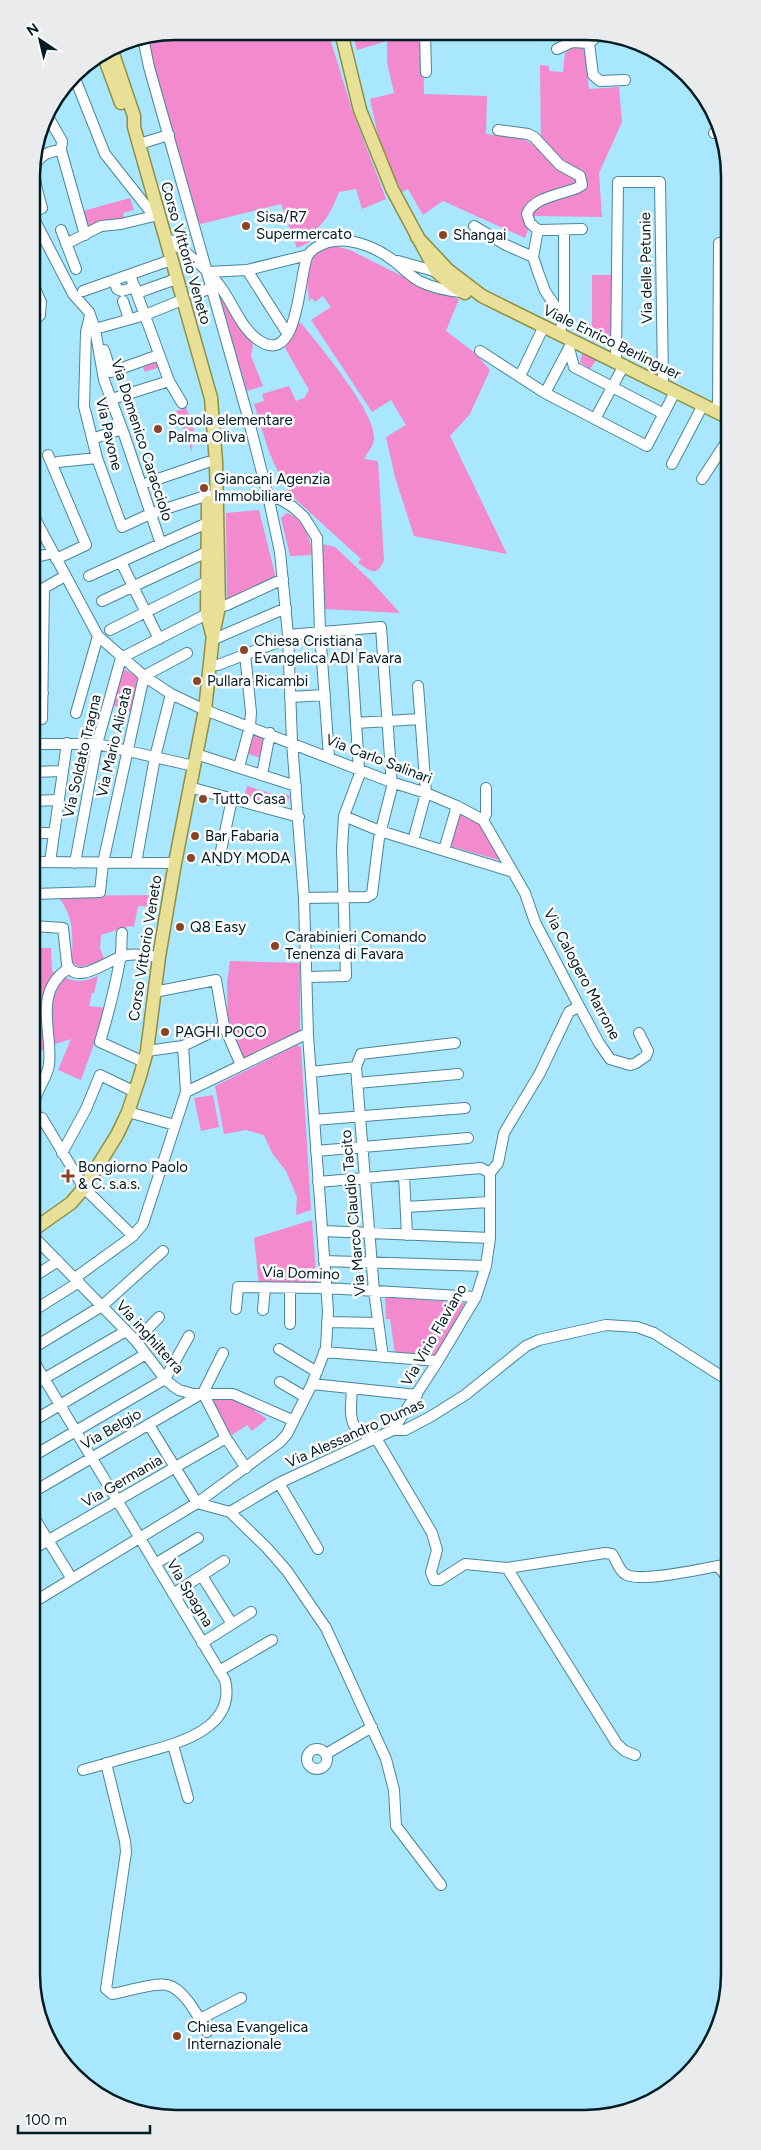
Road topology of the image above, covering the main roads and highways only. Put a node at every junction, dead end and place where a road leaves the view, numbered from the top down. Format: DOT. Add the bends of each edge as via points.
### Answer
graph roads {
  1 [pos="343,40"];
  2 [pos="113,55"];
  3 [pos="105,60"];
  4 [pos="134,127"];
  5 [pos="207,388"];
  6 [pos="721,414"];
  7 [pos="213,610"];
  8 [pos="40,1225"];
  1 -- 6 [label="main road, Viale Enrico Berlinguer" via="360,110 392,189 417,237 448,282"];
  2 -- 4 [label="main road, Corso Vittorio Veneto" via="134,116"];
  3 -- 4 [label="main road, Corso Vittorio Veneto" via="127,118"];
  4 -- 5 [label="main road, Corso Vittorio Veneto" via="156,216"];
  5 -- 7 [label="main road, Corso Vittorio Veneto" via="211,398 216,462"];
  5 -- 7 [label="main road, Corso Vittorio Veneto" via="204,398 208,462 207,552"];
  7 -- 8 [label="main road, Corso Vittorio Veneto" via="205,710 175,863 145,1057 128,1112 104,1159 71,1203"];
}
